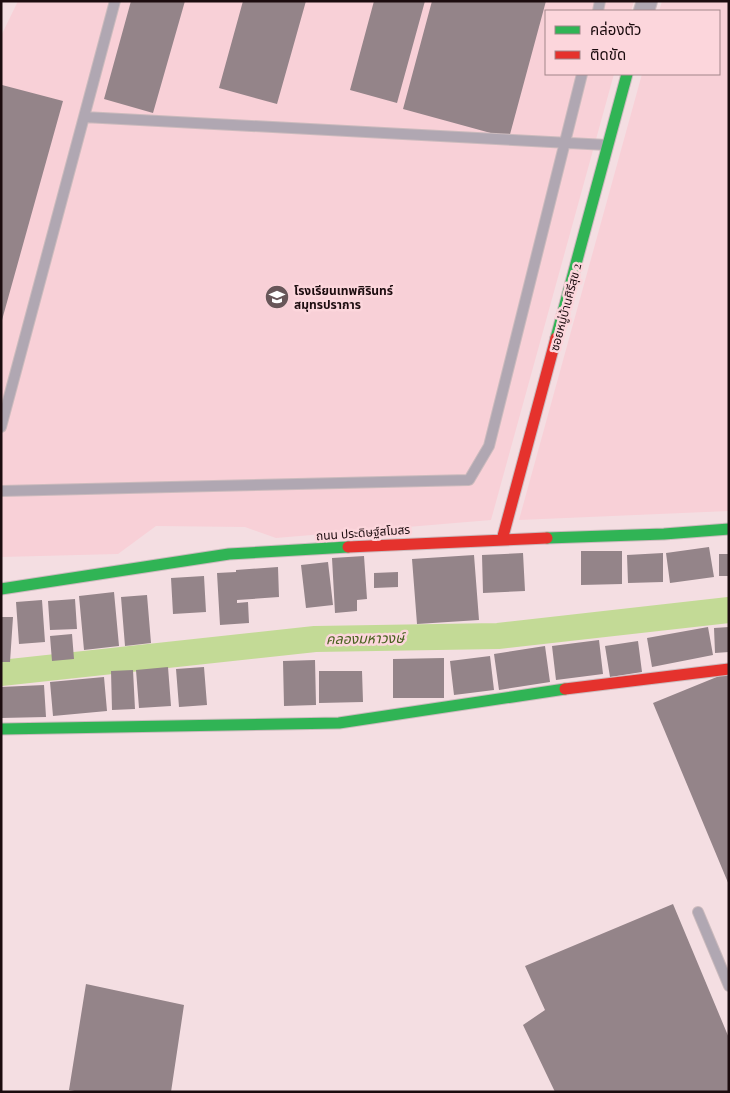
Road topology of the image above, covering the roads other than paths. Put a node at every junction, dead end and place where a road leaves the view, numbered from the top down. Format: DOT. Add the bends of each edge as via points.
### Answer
graph roads {
  1 [pos="115,1"];
  2 [pos="582,75"];
  3 [pos="627,75"];
  4 [pos="84,117"];
  5 [pos="565,143"];
  6 [pos="608,145"];
  7 [pos="1,427"];
  8 [pos="1,492"];
  9 [pos="729,529"];
  10 [pos="502,540"];
  11 [pos="1,589"];
  12 [pos="729,669"];
  13 [pos="1,729"];
  14 [pos="698,912"];
  15 [pos="729,986"];
  1 -- 4 [label="lane"];
  2 -- 5 [label="lane"];
  3 -- 6 [label="street, ซอยหมู่บ้านศิรีสุข 2"];
  4 -- 5 [label="lane"];
  4 -- 7 [label="lane"];
  5 -- 6 [label="lane"];
  5 -- 8 [label="lane" via="489,446 469,480"];
  6 -- 10 [label="street, ซอยหมู่บ้านศิรีสุข 2"];
  9 -- 10 [label="street, ถนน ประดิษฐ์สโมสร"];
  10 -- 11 [label="street, ถนน ประดิษฐ์สโมสร" via="230,554"];
  12 -- 13 [label="street" via="332,723"];
  14 -- 15 [label="lane"];
}
